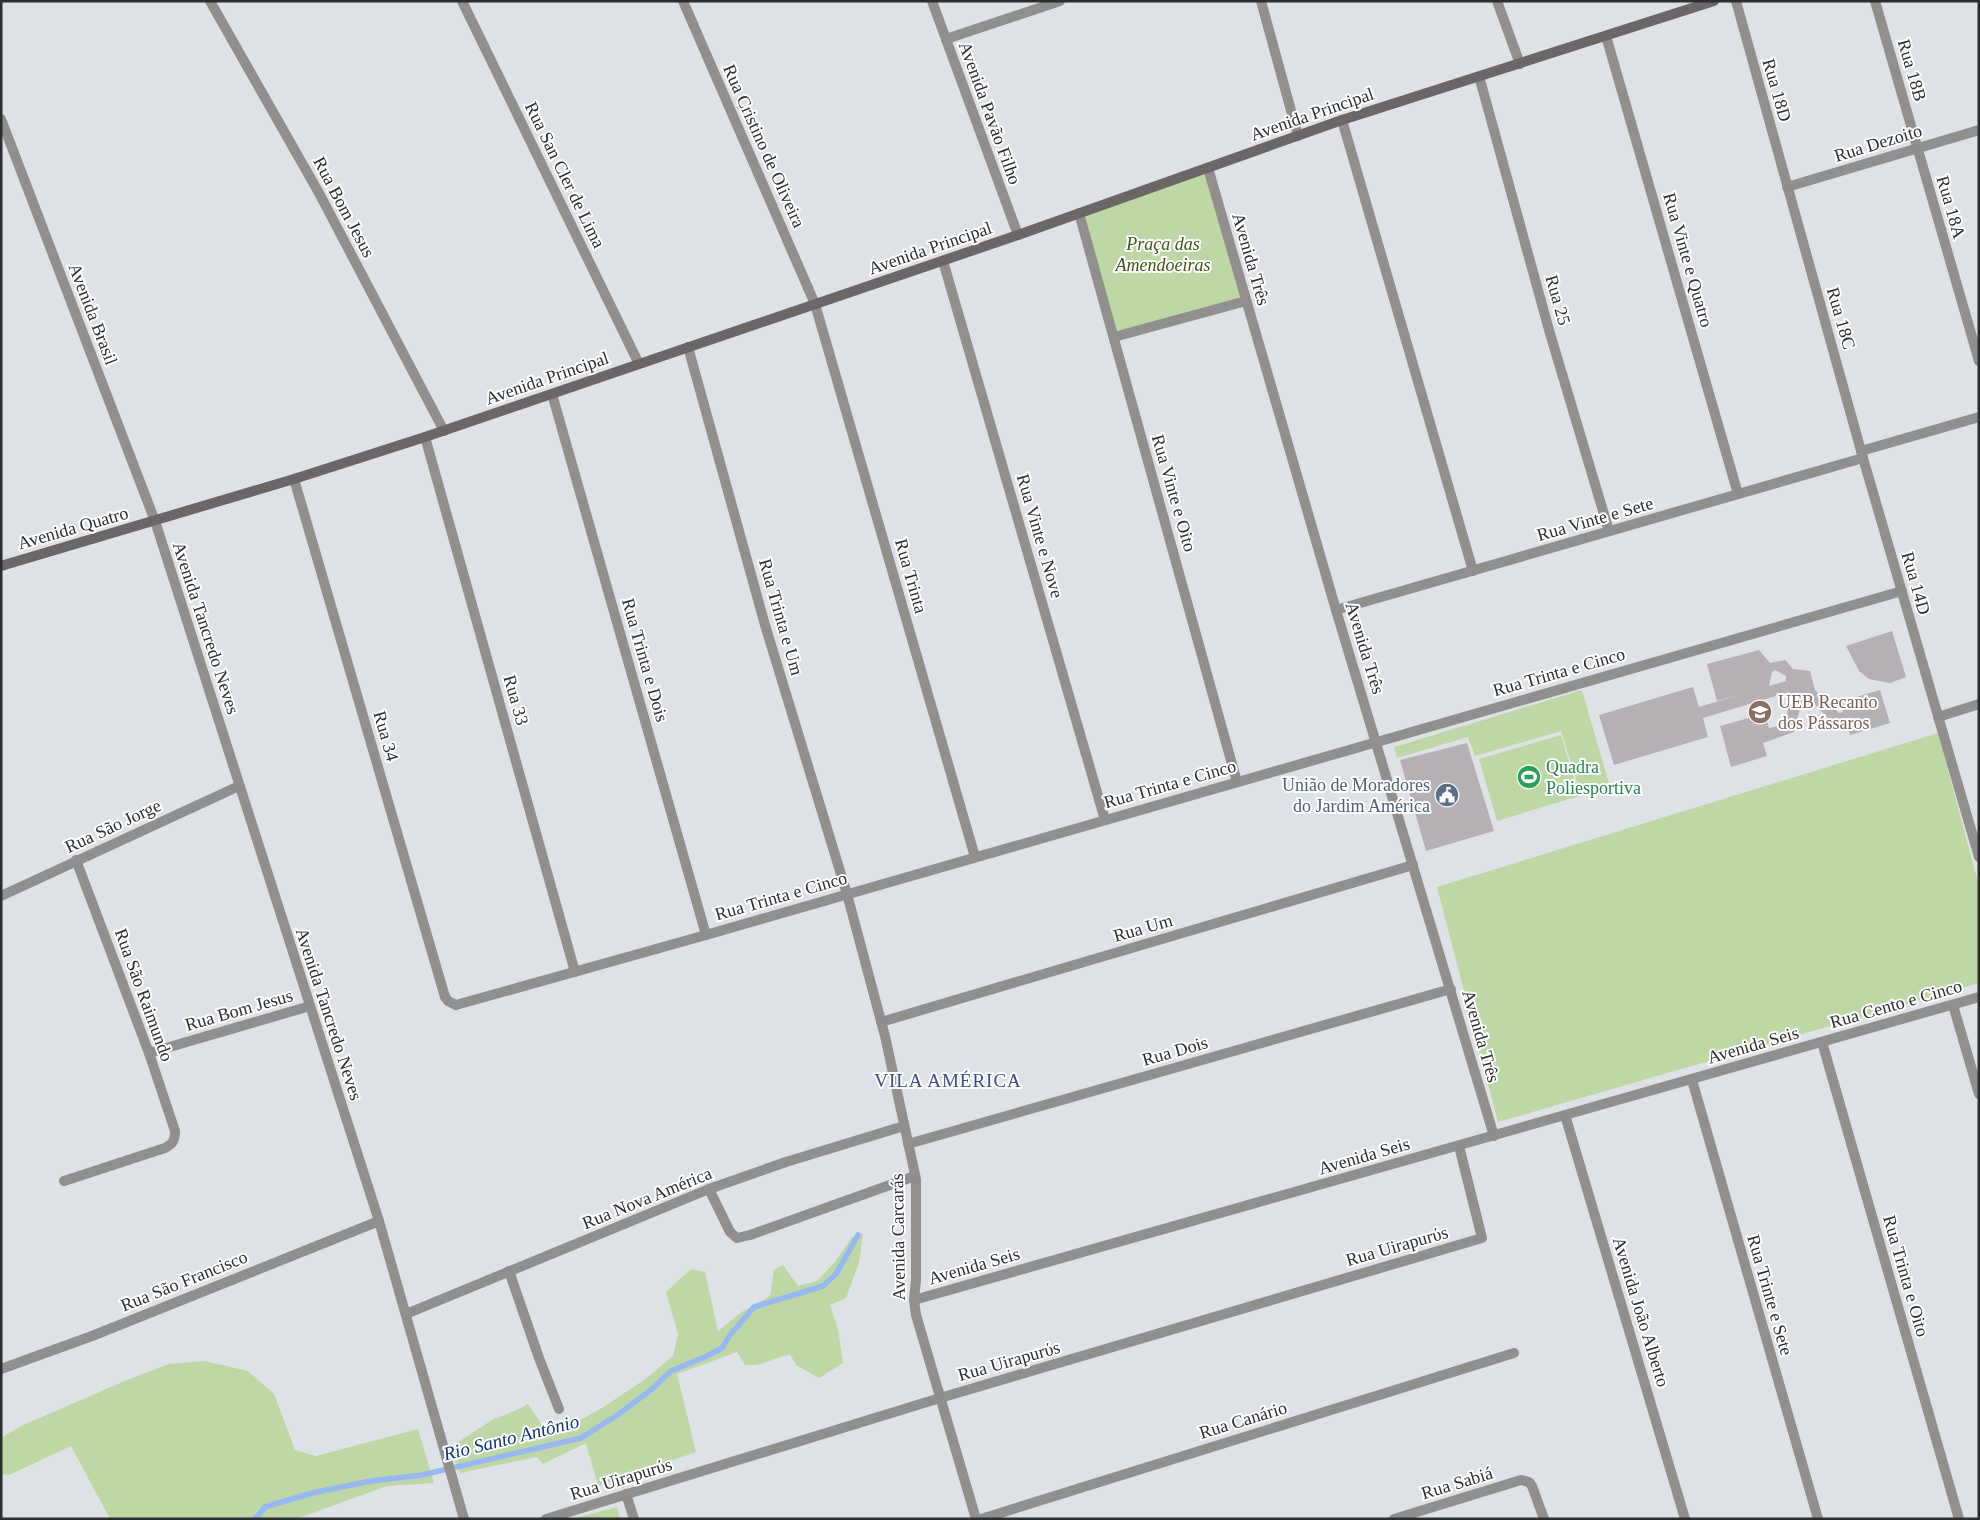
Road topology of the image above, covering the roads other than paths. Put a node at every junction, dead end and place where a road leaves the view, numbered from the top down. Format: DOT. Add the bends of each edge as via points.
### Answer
graph roads {
  1 [pos="210,1"];
  2 [pos="462,1"];
  3 [pos="683,1"];
  4 [pos="932,1"];
  5 [pos="1060,1"];
  6 [pos="1261,1"];
  7 [pos="1497,1"];
  8 [pos="1714,1"];
  9 [pos="1736,1"];
  10 [pos="1875,1"];
  11 [pos="1692,5"];
  12 [pos="1606,36"];
  13 [pos="946,38"];
  14 [pos="1520,64"];
  15 [pos="1479,76"];
  16 [pos="1,119"];
  17 [pos="1342,120"];
  18 [pos="1979,130"];
  19 [pos="1298,136"];
  20 [pos="1917,148"];
  21 [pos="1208,168"];
  22 [pos="1787,187"];
  23 [pos="1080,214"];
  24 [pos="1018,235"];
  25 [pos="943,260"];
  26 [pos="1246,301"];
  27 [pos="815,304"];
  28 [pos="1114,337"];
  29 [pos="688,347"];
  30 [pos="1979,361"];
  31 [pos="639,364"];
  32 [pos="552,394"];
  33 [pos="1979,417"];
  34 [pos="444,431"];
  35 [pos="425,437"];
  36 [pos="1862,454"];
  37 [pos="294,479"];
  38 [pos="1738,494"];
  39 [pos="155,521"];
  40 [pos="1609,532"];
  41 [pos="1,566"];
  42 [pos="1473,570"];
  43 [pos="1902,591"];
  44 [pos="1336,610"];
  45 [pos="1979,704"];
  46 [pos="1938,717"];
  47 [pos="1376,742"];
  48 [pos="1237,782"];
  49 [pos="239,786"];
  50 [pos="1105,820"];
  51 [pos="1979,856"];
  52 [pos="975,857"];
  53 [pos="76,860"];
  54 [pos="1413,866"];
  55 [pos="847,894"];
  56 [pos="1,896"];
  57 [pos="706,935"];
  58 [pos="575,972"];
  59 [pos="1451,989"];
  60 [pos="1979,997"];
  61 [pos="448,1001"];
  62 [pos="1953,1005"];
  63 [pos="310,1006"];
  64 [pos="881,1022"];
  65 [pos="1822,1042"];
  66 [pos="149,1053"];
  67 [pos="1692,1080"];
  68 [pos="1979,1094"];
  69 [pos="1565,1115"];
  70 [pos="904,1126"];
  71 [pos="1494,1136"];
  72 [pos="908,1144"];
  73 [pos="1459,1146"];
  74 [pos="915,1176"];
  75 [pos="64,1181"];
  76 [pos="709,1189"];
  77 [pos="379,1221"];
  78 [pos="509,1271"];
  79 [pos="914,1300"];
  80 [pos="406,1314"];
  81 [pos="1514,1353"];
  82 [pos="1,1369"];
  83 [pos="940,1398"];
  84 [pos="560,1409"];
  85 [pos="626,1494"];
  86 [pos="464,1519"];
  87 [pos="546,1519"];
  88 [pos="634,1519"];
  89 [pos="976,1519"];
  90 [pos="981,1519"];
  91 [pos="1394,1519"];
  92 [pos="1544,1519"];
  93 [pos="1685,1519"];
  94 [pos="1818,1519"];
  95 [pos="1959,1519"];
  1 -- 34 [label="street, Rua Bom Jesus" via="319,193"];
  2 -- 31 [label="street, Rua San Cler de Lima"];
  3 -- 27 [label="street, Rua Cristino de Oliveira"];
  4 -- 13 [label="street, Avenida Pavão Filho"];
  5 -- 13 [label="street"];
  6 -- 19 [label="street"];
  7 -- 14 [label="street"];
  8 -- 11 [label="main road, Avenida Principal"];
  9 -- 22 [label="street, Rua 18D"];
  10 -- 20 [label="street, Rua 18B"];
  11 -- 12 [label="main road, Avenida Principal"];
  12 -- 14 [label="main road, Avenida Principal"];
  12 -- 38 [label="street, Rua Vinte e Quatro"];
  13 -- 24 [label="street, Avenida Pavão Filho"];
  14 -- 15 [label="main road, Avenida Principal"];
  15 -- 17 [label="main road, Avenida Principal"];
  15 -- 40 [label="street, Rua 25"];
  16 -- 39 [label="street, Avenida Brasil"];
  17 -- 19 [label="main road, Avenida Principal"];
  17 -- 42 [label="street"];
  18 -- 20 [label="street, Rua Dezoito"];
  19 -- 21 [label="main road, Avenida Principal"];
  20 -- 22 [label="street, Rua Dezoito"];
  20 -- 30 [label="street, Rua 18A"];
  21 -- 23 [label="main road, Avenida Principal"];
  21 -- 26 [label="street, Avenida Três"];
  22 -- 36 [label="street, Rua 18C"];
  23 -- 24 [label="main road, Avenida Principal"];
  23 -- 28 [label="street, Rua Vinte e Oito"];
  24 -- 25 [label="main road, Avenida Principal"];
  25 -- 27 [label="main road, Avenida Principal"];
  25 -- 50 [label="street, Rua Vinte e Nove"];
  26 -- 28 [label="street"];
  26 -- 44 [label="street, Avenida Três"];
  27 -- 29 [label="main road, Avenida Principal"];
  27 -- 52 [label="street, Rua Trinta"];
  28 -- 48 [label="street, Rua Vinte e Oito"];
  29 -- 31 [label="main road, Avenida Principal"];
  29 -- 55 [label="street, Rua Trinta e Um" via="765,625"];
  31 -- 32 [label="main road, Avenida Principal"];
  32 -- 34 [label="main road, Avenida Principal"];
  32 -- 57 [label="street, Rua Trinta e Dois"];
  33 -- 36 [label="street, Rua Vinte e Sete"];
  34 -- 35 [label="main road, Avenida Principal"];
  35 -- 37 [label="main road, Avenida Principal"];
  35 -- 58 [label="street, Rua 33"];
  36 -- 38 [label="street, Rua Vinte e Sete"];
  36 -- 43 [label="street, Rua 14D"];
  37 -- 39 [label="main road, Avenida Principal"];
  37 -- 61 [label="street, Rua 34"];
  38 -- 40 [label="street, Rua Vinte e Sete"];
  39 -- 41 [label="main road, Avenida Quatro"];
  39 -- 49 [label="street, Avenida Tancredo Neves"];
  40 -- 42 [label="street, Rua Vinte e Sete"];
  42 -- 44 [label="street, Rua Vinte e Sete"];
  43 -- 46 [label="street, Rua 14D"];
  43 -- 47 [label="street, Rua Trinta e Cinco"];
  44 -- 47 [label="street, Avenida Três"];
  45 -- 46 [label="street"];
  46 -- 51 [label="street, Rua 14D"];
  47 -- 48 [label="street, Rua Trinta e Cinco"];
  47 -- 54 [label="street, Avenida Três"];
  48 -- 50 [label="street, Rua Trinta e Cinco"];
  49 -- 53 [label="street, Rua São Jorge"];
  49 -- 63 [label="street, Avenida Tancredo Neves"];
  50 -- 52 [label="street, Rua Trinta e Cinco"];
  52 -- 55 [label="street, Rua Trinta e Cinco"];
  53 -- 56 [label="street, Rua São Jorge"];
  53 -- 66 [label="street, Rua São Raimundo"];
  54 -- 59 [label="street, Avenida Três"];
  54 -- 64 [label="street, Rua Um"];
  55 -- 57 [label="street, Rua Trinta e Cinco"];
  55 -- 64 [label="street, Avenida Carcarás"];
  57 -- 58 [label="street, Rua Trinta e Cinco"];
  58 -- 61 [label="street, Rua Trinta e Cinco" via="462,1004"];
  59 -- 71 [label="street, Avenida Três"];
  59 -- 72 [label="street, Rua Dois"];
  60 -- 62 [label="street, Rua Cento e Cinco"];
  62 -- 65 [label="street, Rua Cento e Cinco"];
  62 -- 68 [label="street"];
  63 -- 66 [label="street, Rua Bom Jesus"];
  63 -- 77 [label="street, Avenida Tancredo Neves"];
  64 -- 70 [label="street, Avenida Carcarás"];
  65 -- 67 [label="street, Avenida Seis"];
  65 -- 95 [label="street, Rua Trinta e Oito"];
  66 -- 75 [label="street, Rua São Raimundo" via="175,1131 173,1142 165,1148"];
  67 -- 69 [label="street, Avenida Seis"];
  67 -- 94 [label="street, Rua Trinte e Sete"];
  69 -- 71 [label="street, Avenida Seis"];
  69 -- 93 [label="street, Avenida João Alberto"];
  70 -- 72 [label="street, Avenida Carcarás"];
  70 -- 76 [label="street, Rua Nova América"];
  71 -- 73 [label="street, Avenida Seis"];
  72 -- 74 [label="street, Avenida Carcarás"];
  73 -- 79 [label="street, Avenida Seis"];
  73 -- 83 [label="street, Rua Uirapurύs" via="1482,1238"];
  74 -- 76 [label="street" via="737,1238 730,1232"];
  74 -- 79 [label="street, Avenida Carcarás"];
  76 -- 78 [label="street, Rua Nova América"];
  77 -- 80 [label="street, Avenida Tancredo Neves"];
  77 -- 82 [label="street, Rua São Francisco"];
  78 -- 80 [label="street, Rua Nova América"];
  78 -- 84 [label="street"];
  79 -- 83 [label="street, Avenida Carcarás"];
  80 -- 86 [label="street, Avenida Tancredo Neves"];
  81 -- 90 [label="street, Rua Canário"];
  83 -- 85 [label="street, Rua Uirapurύs"];
  83 -- 89 [label="street, Avenida Carcarás"];
  85 -- 87 [label="street, Rua Uirapurύs"];
  85 -- 88 [label="street"];
  91 -- 92 [label="street, Rua Sabiá" via="1521,1480 1529,1482 1535,1492"];
}
